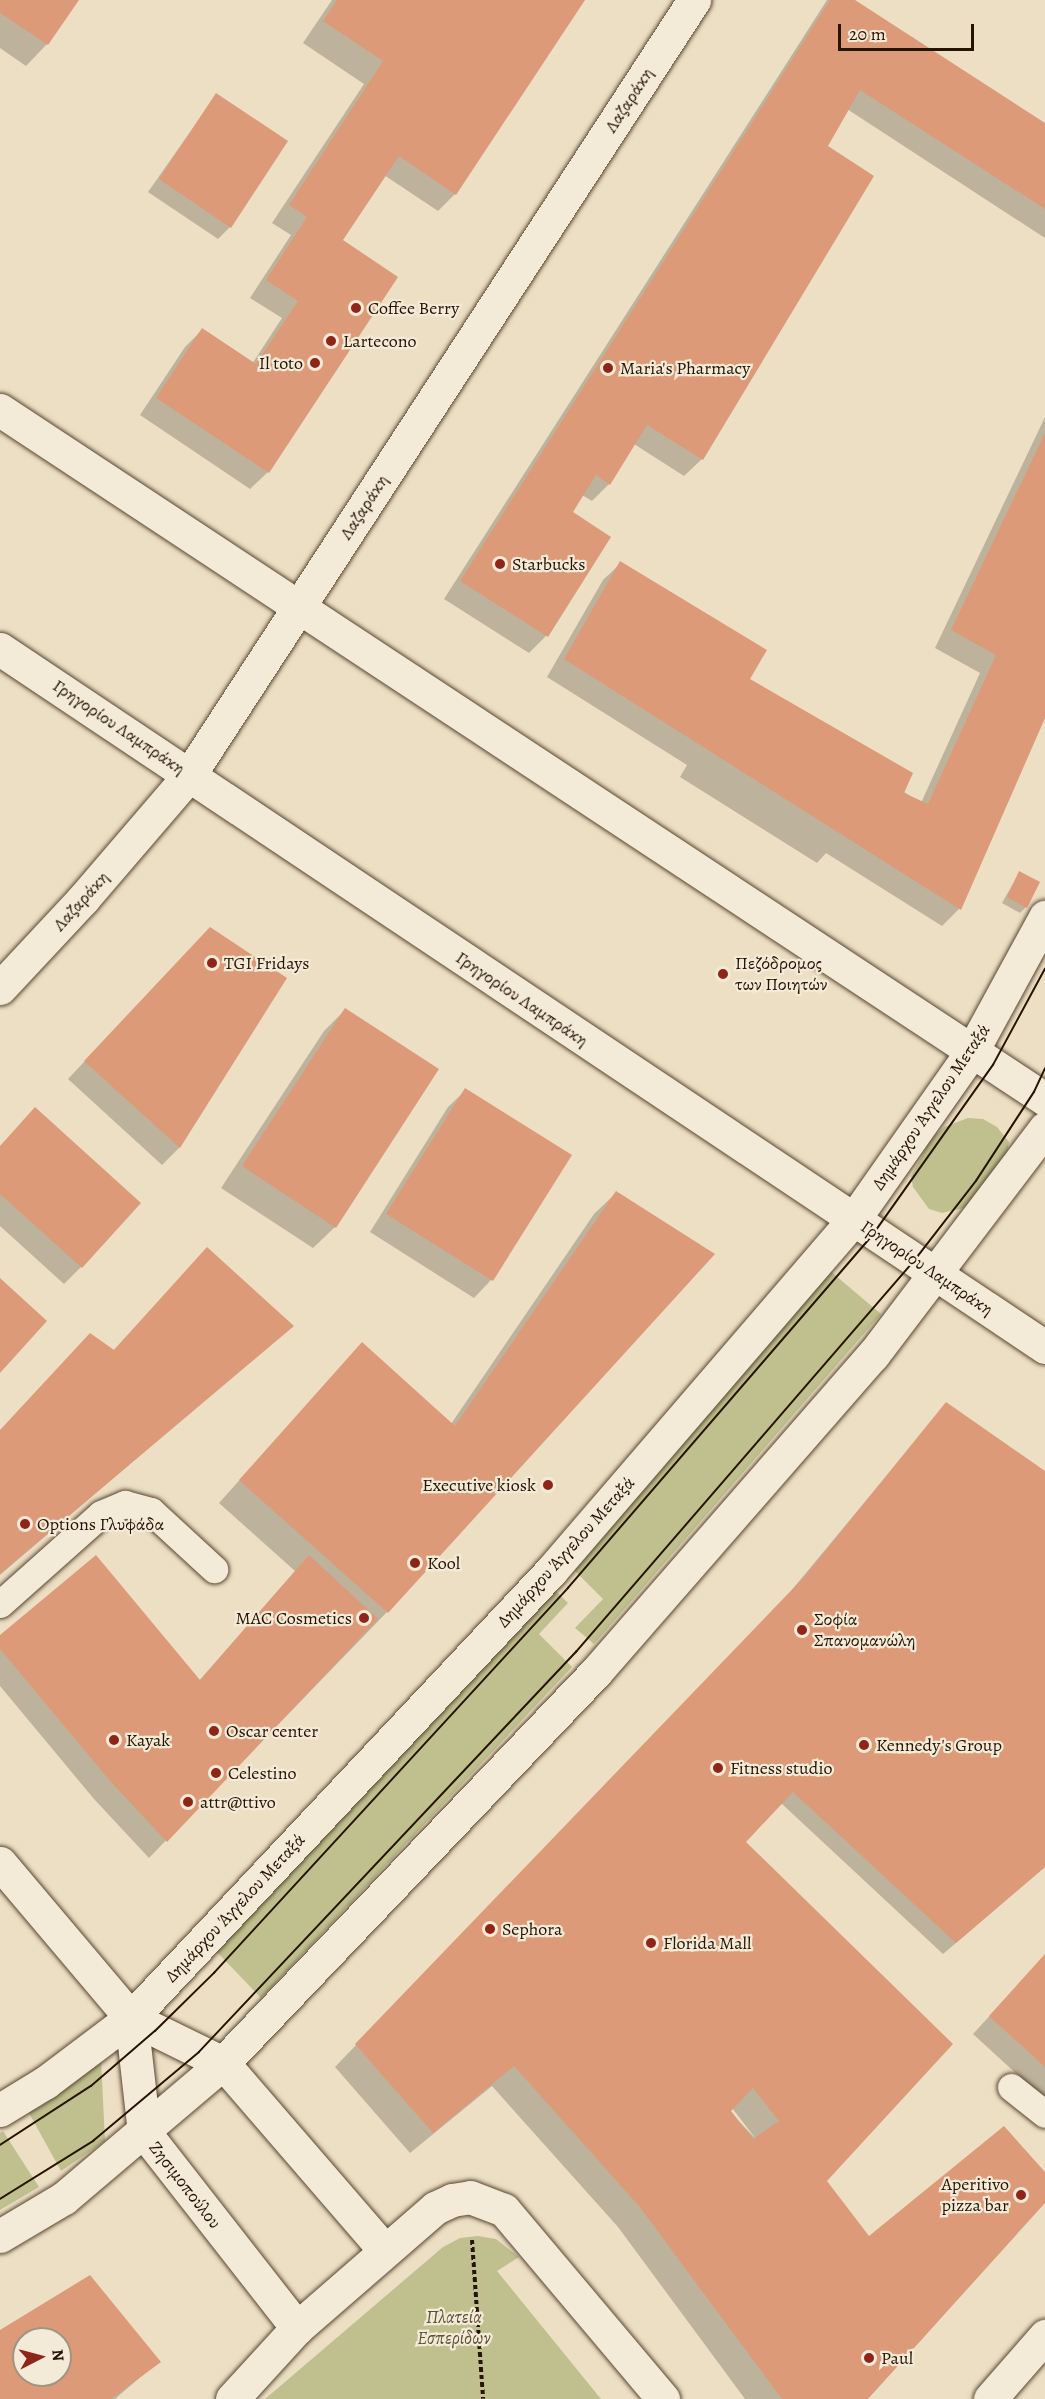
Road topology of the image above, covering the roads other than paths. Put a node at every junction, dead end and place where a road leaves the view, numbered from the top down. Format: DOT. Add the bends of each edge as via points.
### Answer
graph roads {
  1 [pos="694,0"];
  2 [pos="0,410"];
  3 [pos="299,608"];
  4 [pos="0,649"];
  5 [pos="190,774"];
  6 [pos="1045,917"];
  7 [pos="0,988"];
  8 [pos="972,1051"];
  9 [pos="1045,1099"];
  10 [pos="1045,1128"];
  11 [pos="854,1219"];
  12 [pos="936,1274"];
  13 [pos="1045,1347"];
  14 [pos="214,1569"];
  15 [pos="0,1604"];
  16 [pos="0,1863"];
  17 [pos="131,2018"];
  18 [pos="223,2063"];
  19 [pos="1011,2086"];
  20 [pos="0,2110"];
  21 [pos="1045,2114"];
  22 [pos="144,2132"];
  23 [pos="0,2236"];
  24 [pos="385,2251"];
  25 [pos="297,2328"];
  26 [pos="1045,2336"];
  27 [pos="232,2399"];
  28 [pos="663,2399"];
  29 [pos="990,2399"];
  1 -- 3 [label="street, Λαζαράκη"];
  2 -- 3 [label="street"];
  3 -- 5 [label="street, Λαζαράκη"];
  3 -- 8 [label="street"];
  4 -- 5 [label="street, Γρηγορίου Λαμπράκη"];
  5 -- 7 [label="street, Λαζαράκη"];
  5 -- 11 [label="street, Γρηγορίου Λαμπράκη" via="774,1170"];
  6 -- 8 [label="street, Δημάρχου Άγγελου Μεταξά"];
  8 -- 9 [label="street"];
  8 -- 11 [label="street, Δημάρχου Άγγελου Μεταξά"];
  10 -- 12 [label="street"];
  11 -- 12 [label="street, Γρηγορίου Λαμπράκη"];
  11 -- 17 [label="street, Δημάρχου Άγγελου Μεταξά" via="551,1571"];
  12 -- 13 [label="street, Γρηγορίου Λαμπράκη"];
  12 -- 18 [label="street" via="859,1372 596,1672"];
  14 -- 15 [label="lane" via="151,1511 125,1504 101,1514"];
  16 -- 17 [label="street"];
  17 -- 18 [label="street"];
  17 -- 20 [label="street, Δημάρχου Άγγελου Μεταξά" via="46,2082"];
  17 -- 22 [label="street, Ζησιμοπούλου"];
  18 -- 22 [label="street"];
  18 -- 24 [label="street"];
  19 -- 21 [label="lane"];
  22 -- 23 [label="street" via="64,2198"];
  22 -- 25 [label="street, Ζησιμοπούλου"];
  24 -- 25 [label="street"];
  24 -- 28 [label="street" via="435,2208 470,2197 504,2210"];
  25 -- 27 [label="street"];
  26 -- 29 [label="street"];
}
